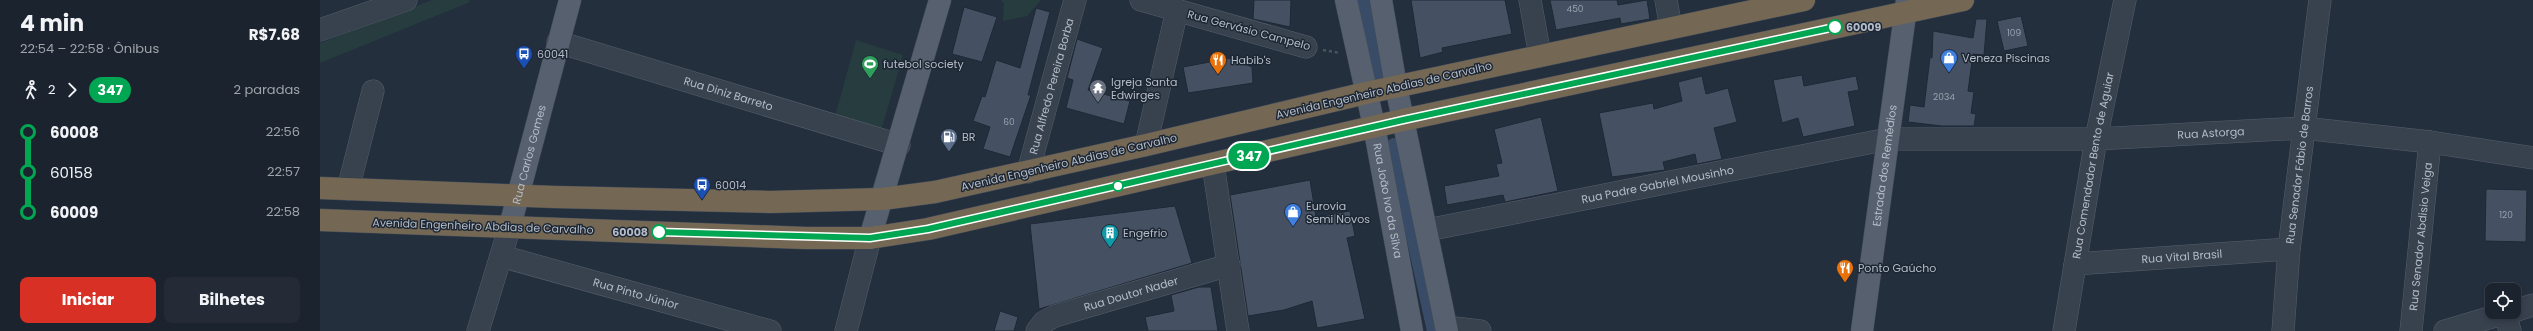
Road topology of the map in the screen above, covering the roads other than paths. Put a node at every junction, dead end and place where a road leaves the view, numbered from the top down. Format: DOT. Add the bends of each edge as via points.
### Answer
graph roads {
  1 [pos="406,0"];
  2 [pos="570,0"];
  3 [pos="940,0"];
  4 [pos="1075,0"];
  5 [pos="1141,0"];
  6 [pos="1346,0"];
  7 [pos="1381,0"];
  8 [pos="1530,0"];
  9 [pos="1666,0"];
  10 [pos="1804,0"];
  11 [pos="1963,0"];
  12 [pos="2124,0"];
  13 [pos="2320,0"];
  14 [pos="1906,7"];
  15 [pos="1176,10"];
  16 [pos="1671,28"];
  17 [pos="320,30"];
  18 [pos="558,42"];
  19 [pos="1306,47"];
  20 [pos="1540,56"];
  21 [pos="1396,86"];
  22 [pos="373,91"];
  23 [pos="1366,93"];
  24 [pos="1403,120"];
  25 [pos="1374,126"];
  26 [pos="2303,128"];
  27 [pos="2096,138"];
  28 [pos="1888,139"];
  29 [pos="2430,142"];
  30 [pos="899,145"];
  31 [pos="1146,145"];
  32 [pos="2533,158"];
  33 [pos="1212,164"];
  34 [pos="1028,172"];
  35 [pos="320,188"];
  36 [pos="348,189"];
  37 [pos="517,194"];
  38 [pos="882,199"];
  39 [pos="320,220"];
  40 [pos="510,226"];
  41 [pos="1428,230"];
  42 [pos="870,238"];
  43 [pos="2289,249"];
  44 [pos="501,256"];
  45 [pos="2075,264"];
  46 [pos="1229,265"];
  47 [pos="2533,305"];
  48 [pos="2521,311"];
  49 [pos="2500,319"];
  50 [pos="1446,329"];
  51 [pos="478,331"];
  52 [pos="770,331"];
  53 [pos="846,331"];
  54 [pos="1037,331"];
  55 [pos="1238,331"];
  56 [pos="1412,331"];
  57 [pos="1480,331"];
  58 [pos="1862,331"];
  59 [pos="2064,331"];
  60 [pos="2283,331"];
  61 [pos="2411,331"];
  62 [pos="2445,331"];
  1 -- 17 [label="street"];
  2 -- 18 [label="main road, Rua Carlos Gomes"];
  3 -- 30 [label="main road"];
  4 -- 34 [label="street, Rua Alfredo Pereira Borba"];
  5 -- 15 [label="street, Rua Gervásio Campelo"];
  6 -- 23 [label="main road, Rua João Ivo da Silva"];
  7 -- 21 [label="main road"];
  8 -- 20 [label="street"];
  9 -- 16 [label="street"];
  10 -- 16 [label="highway, Avenida Engenheiro Abdias de Carvalho"];
  11 -- 14 [label="highway, Avenida Engenheiro Abdias de Carvalho"];
  12 -- 27 [label="street, Rua Comendador Bento de Aguiar"];
  13 -- 26 [label="street, Rua Senador Fábio de Barros"];
  14 -- 24 [label="highway, Avenida Engenheiro Abdias de Carvalho"];
  14 -- 28 [label="main road, Estrada dos Remédios"];
  15 -- 19 [label="street, Rua Gervásio Campelo"];
  15 -- 31 [label="street"];
  16 -- 20 [label="highway, Avenida Engenheiro Abdias de Carvalho"];
  18 -- 30 [label="street, Rua Diniz Barreto"];
  18 -- 37 [label="main road, Rua Carlos Gomes"];
  20 -- 21 [label="highway, Avenida Engenheiro Abdias de Carvalho"];
  21 -- 23 [label="highway, Avenida Engenheiro Abdias de Carvalho"];
  21 -- 24 [label="main road"];
  22 -- 36 [label="street"];
  23 -- 25 [label="main road, Rua João Ivo da Silva"];
  23 -- 31 [label="highway, Avenida Engenheiro Abdias de Carvalho"];
  24 -- 25 [label="highway, Avenida Engenheiro Abdias de Carvalho"];
  24 -- 41 [label="main road"];
  25 -- 33 [label="highway, Avenida Engenheiro Abdias de Carvalho"];
  25 -- 56 [label="main road, Rua João Ivo da Silva"];
  26 -- 27 [label="street, Rua Astorga"];
  26 -- 29 [label="street, Rua Astorga"];
  26 -- 43 [label="street, Rua Senador Fábio de Barros"];
  27 -- 28 [label="street, Rua Astorga"];
  27 -- 45 [label="street, Rua Comendador Bento de Aguiar"];
  28 -- 41 [label="street, Rua Padre Gabriel Mousinho"];
  28 -- 58 [label="main road, Estrada dos Remédios"];
  29 -- 32 [label="street, Rua Astorga"];
  29 -- 61 [label="street, Rua Senador Abdisio Veiga"];
  30 -- 38 [label="main road"];
  31 -- 34 [label="highway, Avenida Engenheiro Abdias de Carvalho"];
  33 -- 42 [label="highway, Avenida Engenheiro Abdias de Carvalho" via="928,229"];
  33 -- 46 [label="street"];
  34 -- 38 [label="highway, Avenida Engenheiro Abdias de Carvalho" via="935,192"];
  35 -- 36 [label="highway, Avenida Engenheiro Abdias de Carvalho"];
  36 -- 37 [label="highway, Avenida Engenheiro Abdias de Carvalho"];
  37 -- 38 [label="highway, Avenida Engenheiro Abdias de Carvalho" via="770,202"];
  37 -- 40 [label="main road, Rua Carlos Gomes"];
  38 -- 42 [label="main road"];
  39 -- 40 [label="highway, Avenida Engenheiro Abdias de Carvalho"];
  40 -- 42 [label="highway, Avenida Engenheiro Abdias de Carvalho" via="806,238"];
  40 -- 44 [label="street, Rua Carlos Gomes"];
  41 -- 50 [label="main road"];
  42 -- 53 [label="street"];
  43 -- 45 [label="street, Rua Vital Brasil"];
  43 -- 60 [label="street, Rua Senador Fábio de Barros"];
  44 -- 51 [label="street, Rua Carlos Gomes"];
  44 -- 52 [label="street, Rua Pinto Júnior"];
  45 -- 59 [label="street, Rua Comendador Bento de Aguiar"];
  46 -- 54 [label="street, Rua Doutor Nader" via="1055,316 1044,322"];
  46 -- 55 [label="street"];
  47 -- 48 [label="street"];
  49 -- 62 [label="street"];
  50 -- 57 [label="street"];
}
